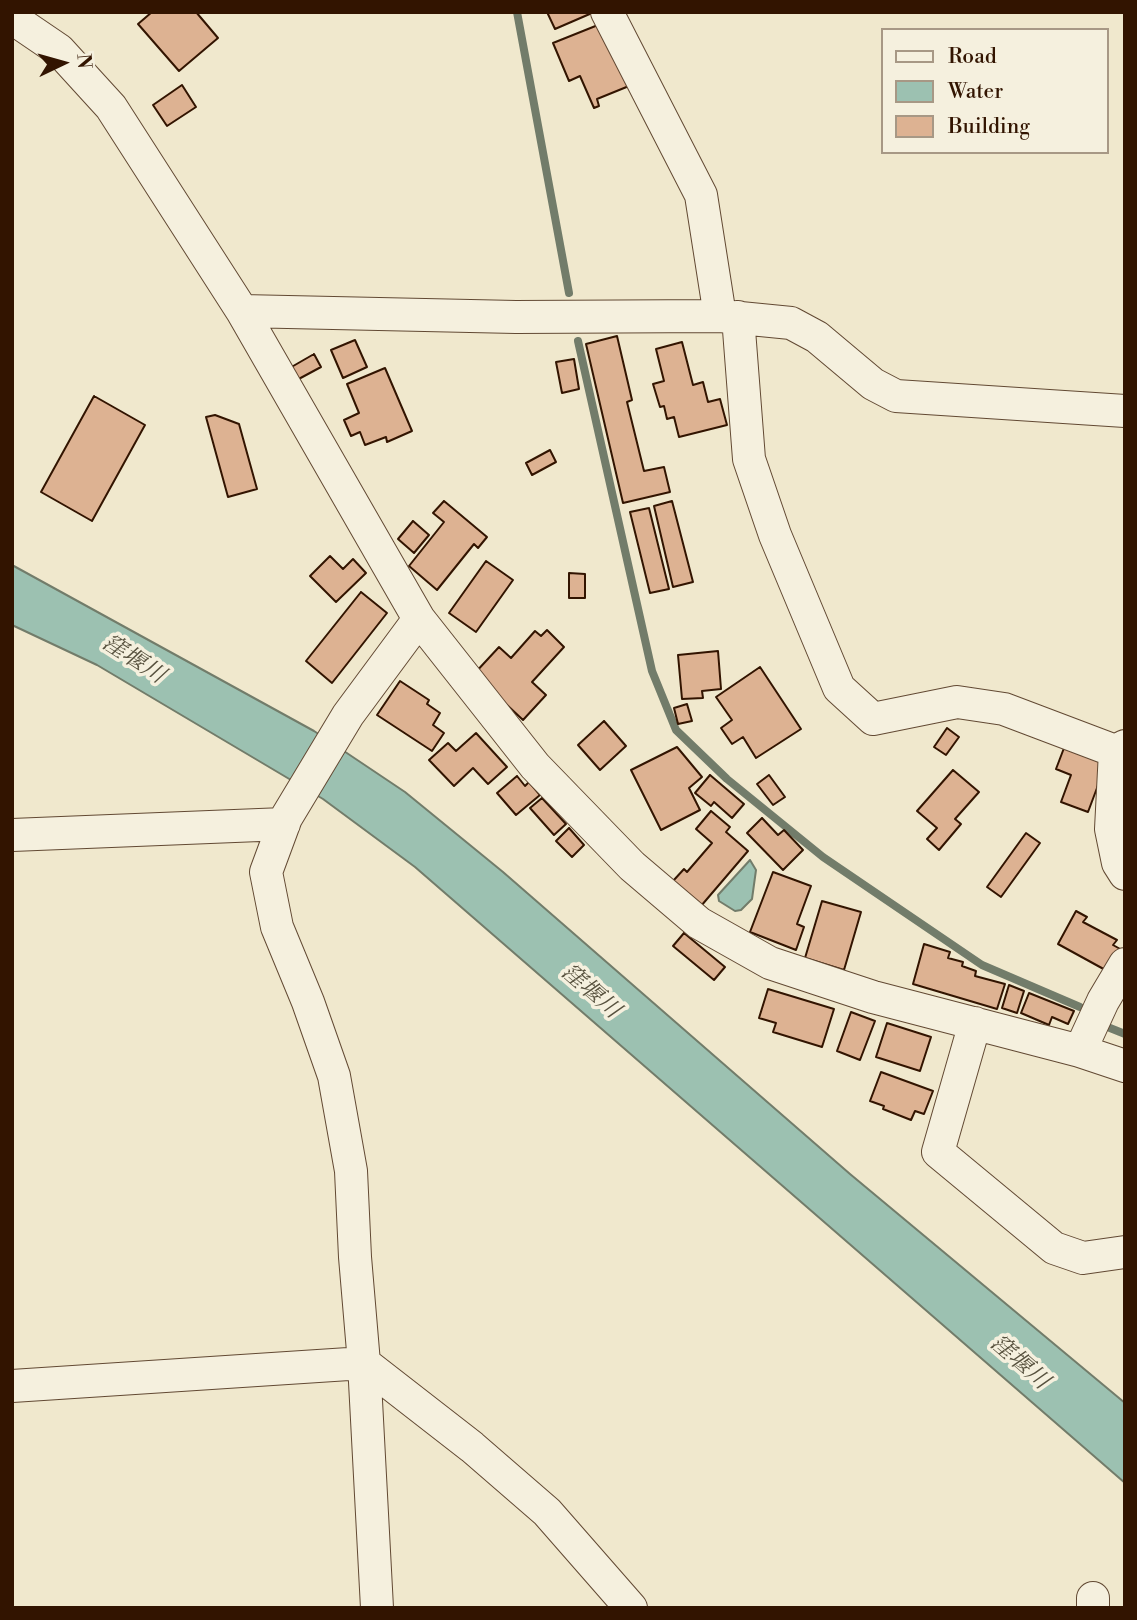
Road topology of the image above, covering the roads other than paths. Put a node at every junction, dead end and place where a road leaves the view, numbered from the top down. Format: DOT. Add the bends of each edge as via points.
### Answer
graph roads {
  1 [pos="607,12"];
  2 [pos="12,18"];
  3 [pos="242,311"];
  4 [pos="729,317"];
  5 [pos="1125,411"];
  6 [pos="419,619"];
  7 [pos="1120,748"];
  8 [pos="285,821"];
  9 [pos="12,835"];
  10 [pos="1125,874"];
  11 [pos="1125,964"];
  12 [pos="975,1023"];
  13 [pos="1080,1051"];
  14 [pos="1125,1066"];
  15 [pos="1125,1252"];
  16 [pos="364,1363"];
  17 [pos="12,1386"];
  18 [pos="377,1608"];
  19 [pos="631,1608"];
  1 -- 4 [label="street" via="701,195"];
  2 -- 3 [label="street" via="59,50 111,107"];
  3 -- 4 [label="street"];
  3 -- 6 [label="street"];
  4 -- 5 [label="street" via="791,323 896,396"];
  4 -- 7 [label="street" via="749,459 775,535 839,688 873,719 957,702 1004,709"];
  6 -- 8 [label="street" via="348,715"];
  6 -- 12 [label="street" via="535,766 632,866 699,923 770,963 873,997"];
  7 -- 10 [label="street" via="1111,829"];
  8 -- 9 [label="street"];
  8 -- 16 [label="street" via="266,872 276,927 334,1076 351,1171"];
  11 -- 13 [label="street"];
  12 -- 13 [label="street"];
  12 -- 15 [label="street" via="938,1152 1054,1248 1083,1258"];
  13 -- 14 [label="street"];
  16 -- 17 [label="street"];
  16 -- 18 [label="street"];
  16 -- 19 [label="street" via="547,1512"];
}
